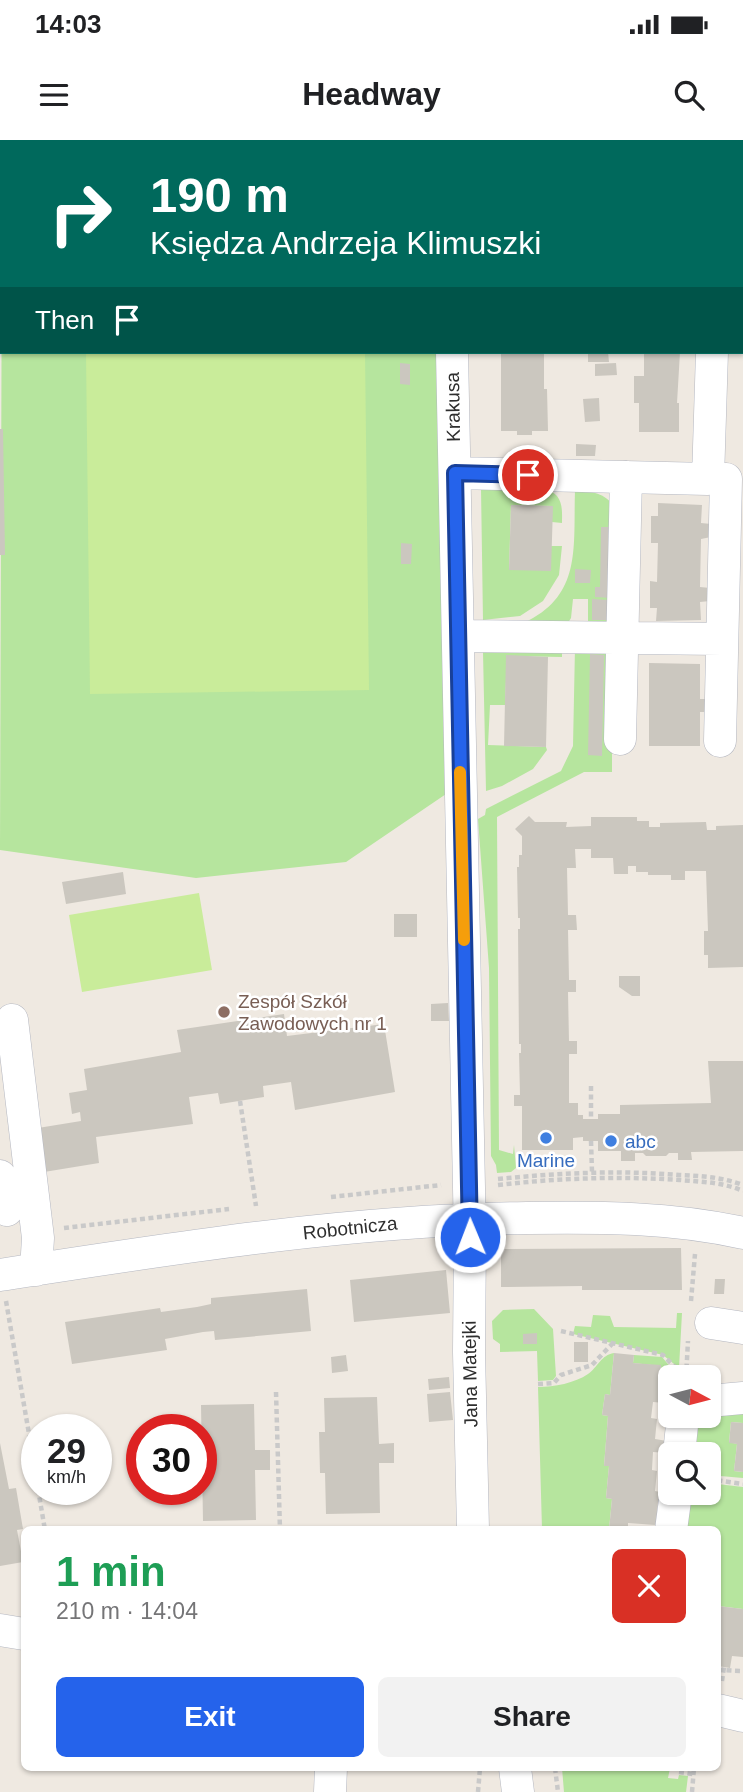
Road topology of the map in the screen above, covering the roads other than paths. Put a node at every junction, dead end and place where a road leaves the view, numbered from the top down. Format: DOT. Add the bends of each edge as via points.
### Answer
graph roads {
  1 [pos="452,354"];
  2 [pos="712,354"];
  3 [pos="455,473"];
  4 [pos="626,477"];
  5 [pos="726,479"];
  6 [pos="458,636"];
  7 [pos="622,637"];
  8 [pos="722,639"];
  9 [pos="620,739"];
  10 [pos="720,741"];
  11 [pos="12,1020"];
  12 [pos="0,1176"];
  13 [pos="7,1210"];
  14 [pos="469,1218"];
  15 [pos="743,1233"];
  16 [pos="36,1270"];
  17 [pos="3,1288"];
  18 [pos="711,1324"];
  19 [pos="743,1328"];
  20 [pos="743,1398"];
  21 [pos="721,1400"];
  22 [pos="674,1505"];
  23 [pos="473,1526"];
  24 [pos="672,1526"];
  25 [pos="0,1630"];
  26 [pos="21,1634"];
  27 [pos="721,1711"];
  28 [pos="743,1716"];
  29 [pos="331,1771"];
  30 [pos="516,1771"];
  31 [pos="330,1792"];
  32 [pos="518,1792"];
  1 -- 3 [label="street, Krakusa"];
  2 -- 5 [label="street"];
  3 -- 4 [label="street"];
  3 -- 6 [label="street, Krakusa"];
  4 -- 5 [label="street"];
  4 -- 7 [label="street"];
  5 -- 8 [label="street"];
  6 -- 7 [label="street"];
  6 -- 14 [label="street, Krakusa"];
  7 -- 8 [label="street"];
  7 -- 9 [label="street"];
  8 -- 10 [label="street"];
  11 -- 16 [label="street" via="38,1238"];
  12 -- 13 [label="street"];
  14 -- 15 [label="street, Robotnicza" via="605,1218"];
  14 -- 16 [label="street, Robotnicza" via="325,1230"];
  14 -- 23 [label="street, Jana Matejki"];
  16 -- 17 [label="street, Robotnicza"];
  18 -- 19 [label="street"];
  20 -- 21 [label="street"];
  22 -- 24 [label="street"];
  25 -- 26 [label="street"];
  27 -- 28 [label="street"];
  29 -- 31 [label="street"];
  30 -- 32 [label="street"];
}
